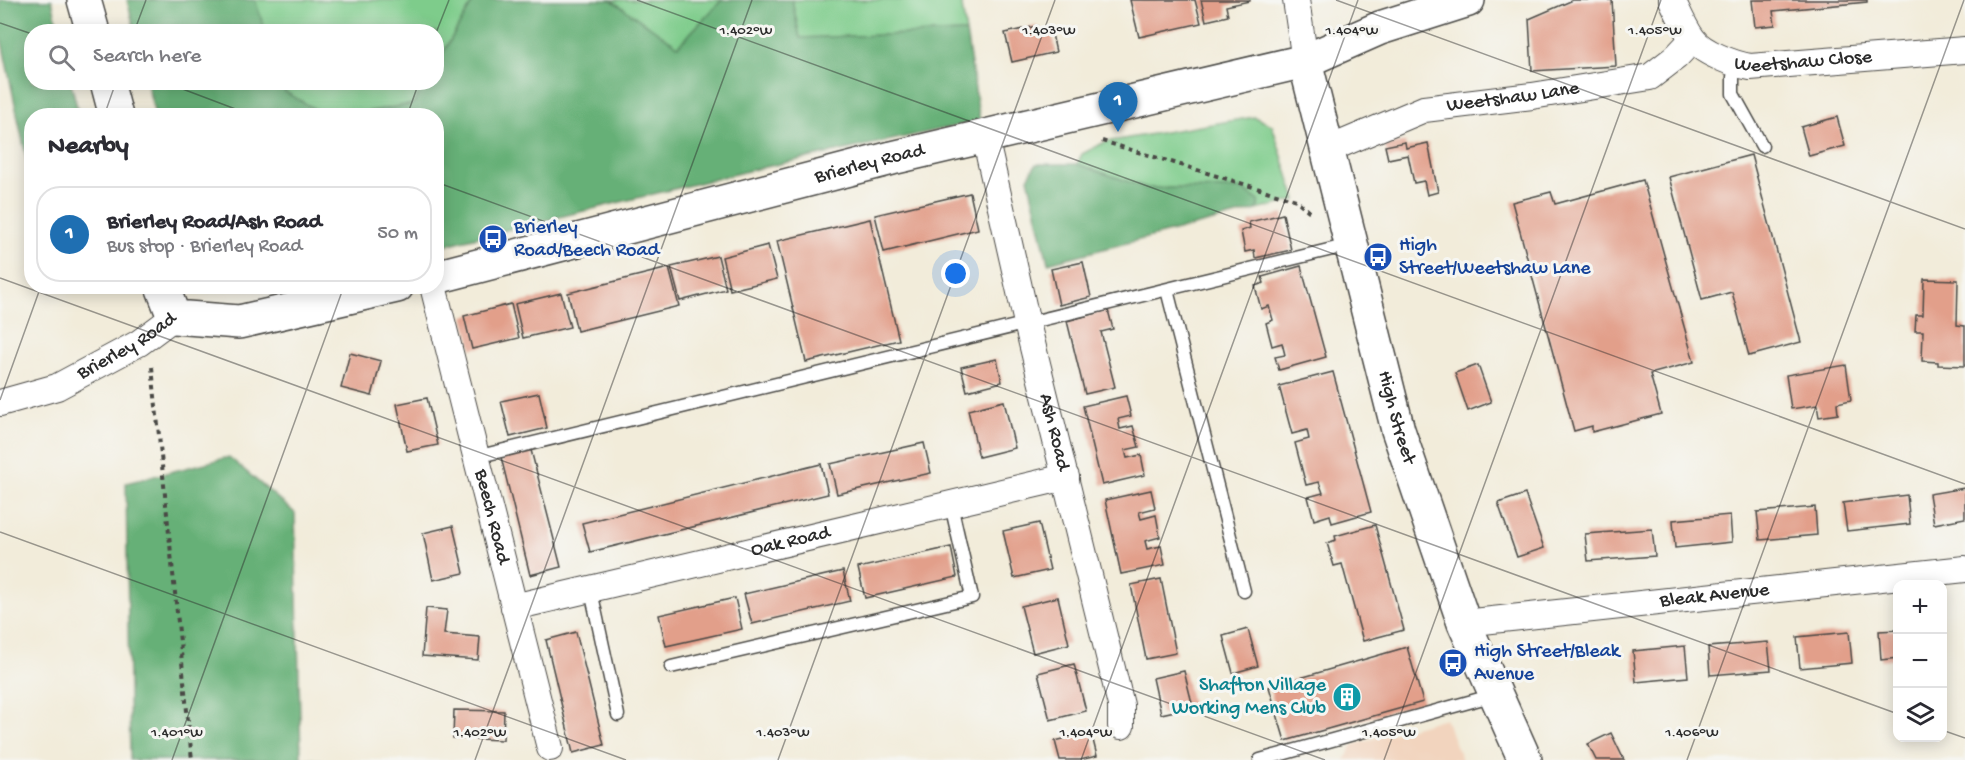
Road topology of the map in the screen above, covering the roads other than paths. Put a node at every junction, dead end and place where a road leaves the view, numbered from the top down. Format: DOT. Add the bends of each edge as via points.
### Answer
graph roads {
  1 [pos="84,0"];
  2 [pos="1296,0"];
  3 [pos="1468,0"];
  4 [pos="1672,0"];
  5 [pos="91,24"];
  6 [pos="1692,40"];
  7 [pos="1965,50"];
  8 [pos="1305,61"];
  9 [pos="1736,64"];
  10 [pos="109,90"];
  11 [pos="114,108"];
  12 [pos="986,137"];
  13 [pos="1762,146"];
  14 [pos="1327,150"];
  15 [pos="1350,245"];
  16 [pos="444,275"];
  17 [pos="1167,290"];
  18 [pos="162,294"];
  19 [pos="362,294"];
  20 [pos="435,294"];
  21 [pos="1027,323"];
  22 [pos="161,326"];
  23 [pos="0,403"];
  24 [pos="476,457"];
  25 [pos="1066,477"];
  26 [pos="951,505"];
  27 [pos="1965,569"];
  28 [pos="591,591"];
  29 [pos="1244,591"];
  30 [pos="514,607"];
  31 [pos="1464,623"];
  32 [pos="671,668"];
  33 [pos="1496,695"];
  34 [pos="618,715"];
  35 [pos="1121,726"];
  36 [pos="550,748"];
  37 [pos="1260,760"];
  38 [pos="1525,760"];
  1 -- 5 [label="street"];
  2 -- 8 [label="street"];
  3 -- 8 [label="street, Brierley Road" via="1380,28"];
  4 -- 6 [label="street"];
  6 -- 9 [label="street, Weetshaw Close"];
  6 -- 14 [label="street, Weetshaw Lane" via="1650,77 1424,109"];
  7 -- 9 [label="street, Weetshaw Close" via="1750,67"];
  8 -- 12 [label="street, Brierley Road"];
  8 -- 14 [label="street, High Street"];
  9 -- 13 [label="lane" via="1733,94"];
  10 -- 11 [label="street"];
  12 -- 16 [label="street, Brierley Road"];
  12 -- 21 [label="street, Ash Road"];
  14 -- 15 [label="street, High Street"];
  15 -- 17 [label="lane"];
  15 -- 31 [label="street, High Street" via="1398,430"];
  17 -- 21 [label="lane"];
  17 -- 29 [label="lane"];
  18 -- 22 [label="street"];
  19 -- 22 [label="street, Brierley Road" via="239,322"];
  20 -- 24 [label="street, Beech Road"];
  21 -- 24 [label="lane"];
  21 -- 25 [label="street, Ash Road"];
  22 -- 23 [label="street, Brierley Road" via="139,344 57,387"];
  24 -- 30 [label="street, Beech Road"];
  25 -- 26 [label="street, Oak Road"];
  25 -- 35 [label="street, Ash Road" via="1121,705"];
  26 -- 28 [label="street, Oak Road"];
  26 -- 32 [label="lane" via="972,597"];
  27 -- 31 [label="street, Bleak Avenue"];
  28 -- 30 [label="street, Oak Road"];
  28 -- 34 [label="lane"];
  30 -- 36 [label="street, Beech Road"];
  31 -- 33 [label="street, High Street"];
  33 -- 37 [label="lane"];
  33 -- 38 [label="street, High Street"];
}
